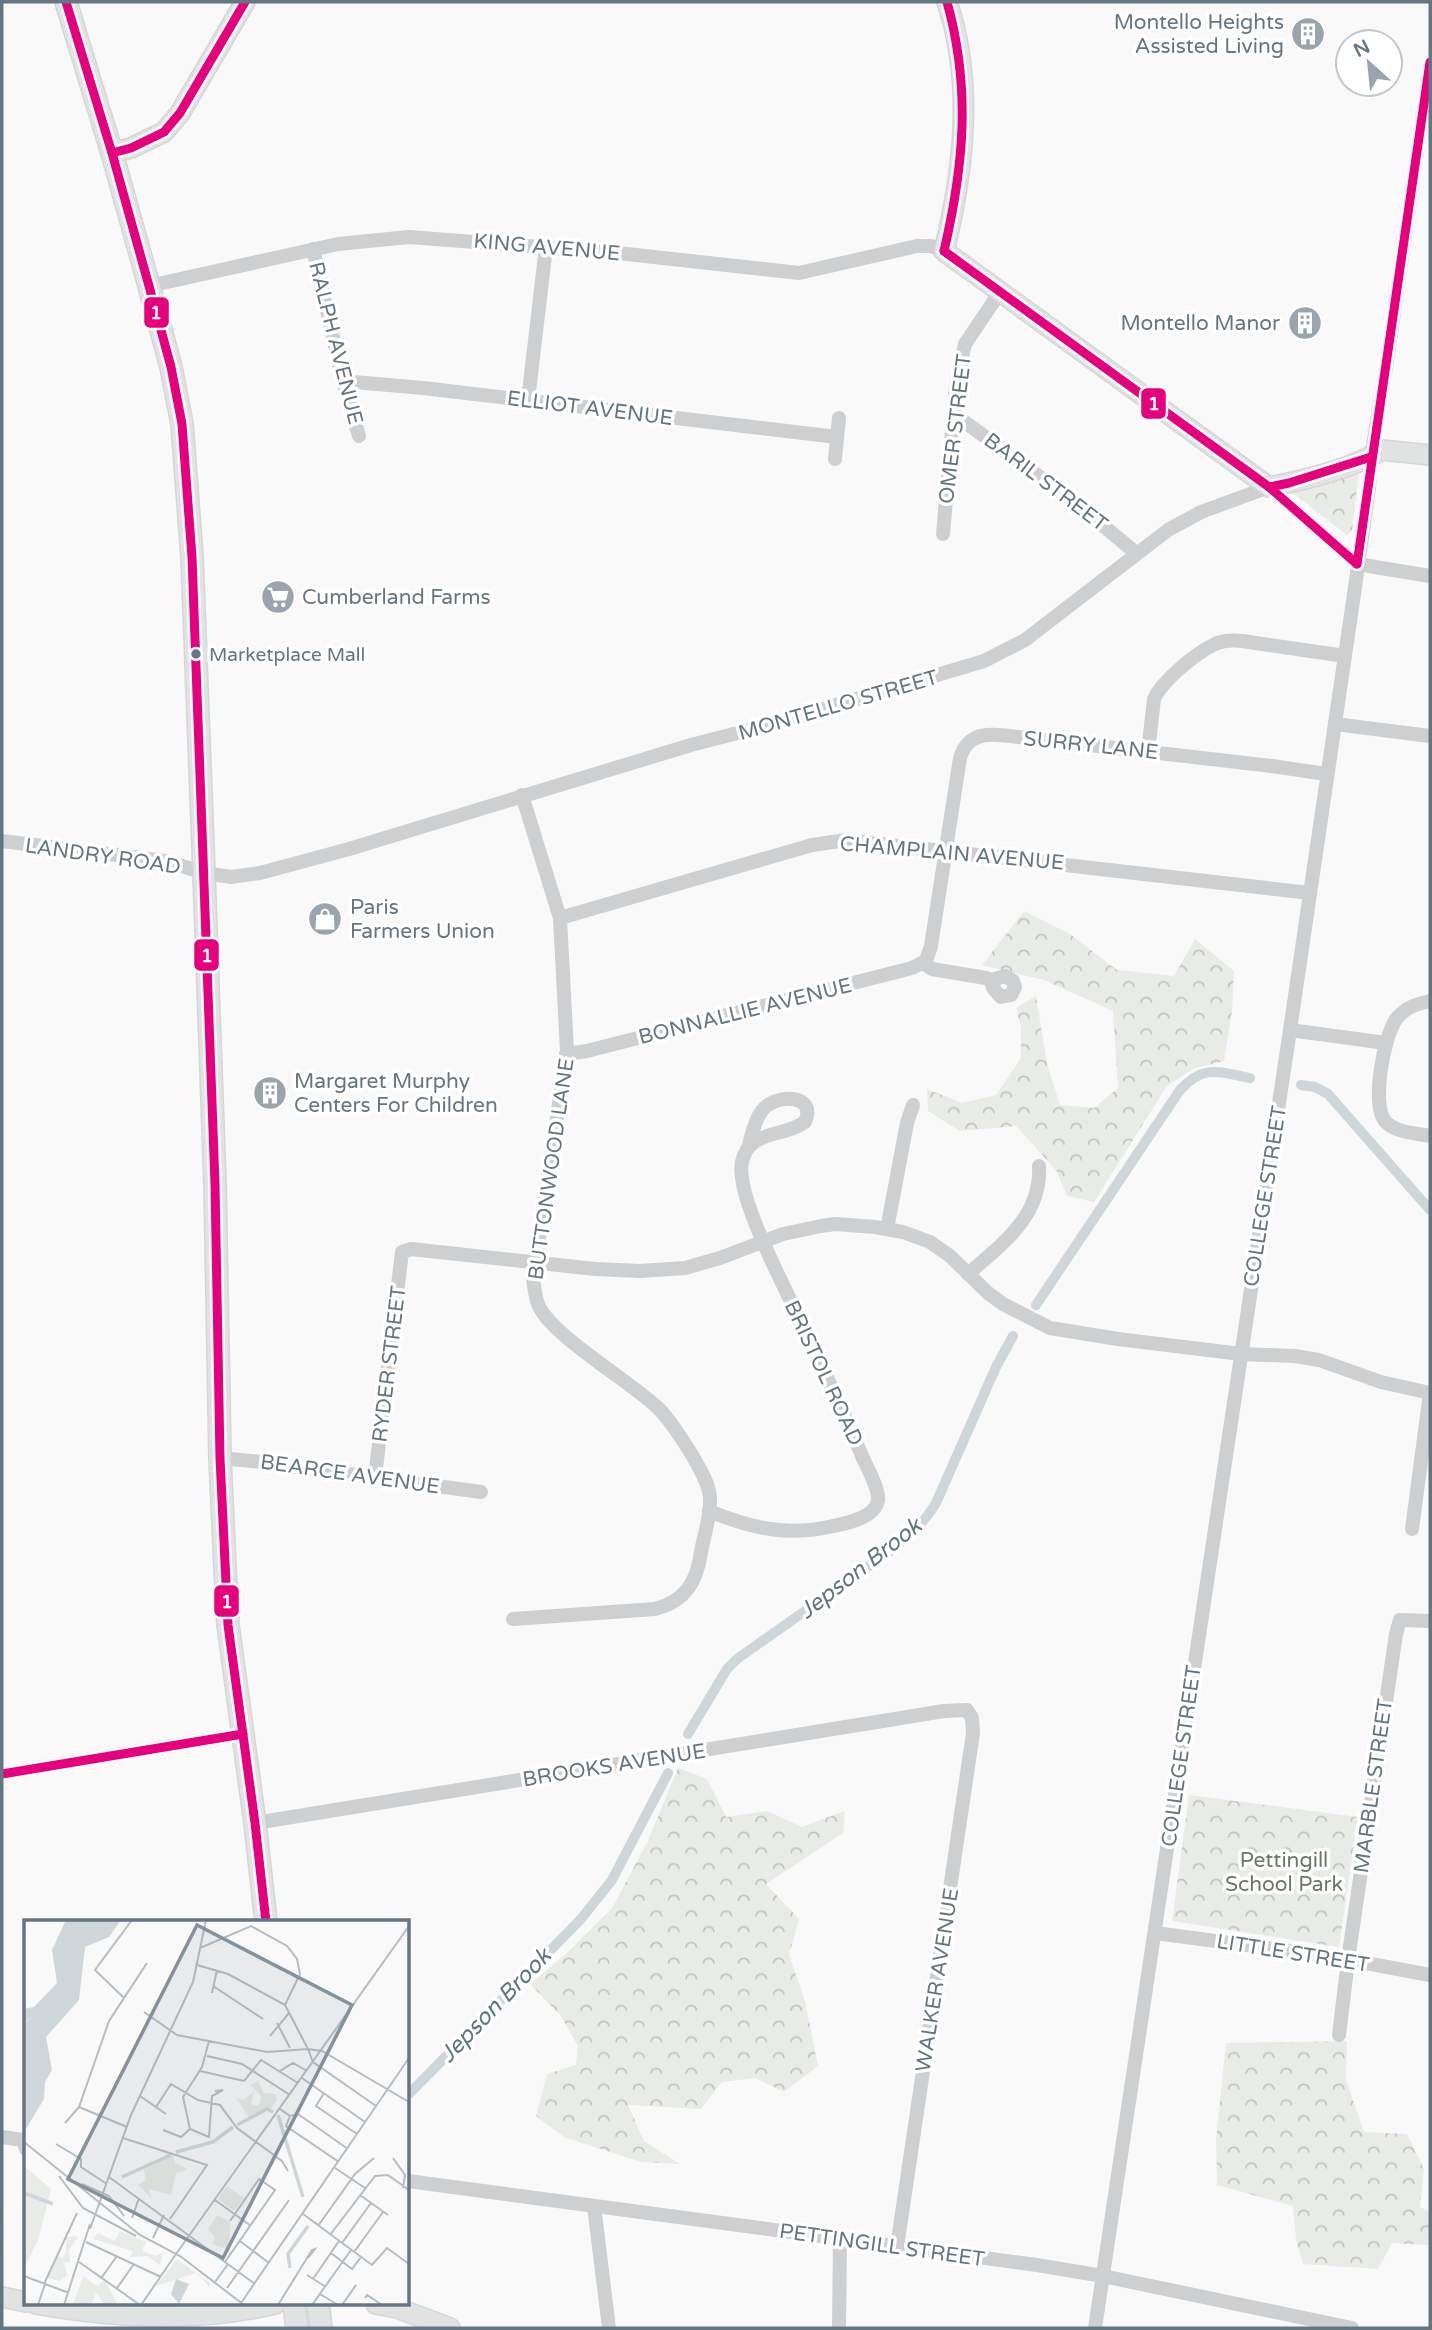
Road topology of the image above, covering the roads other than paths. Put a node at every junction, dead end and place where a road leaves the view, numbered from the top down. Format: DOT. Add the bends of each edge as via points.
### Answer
graph roads {
  1 [pos="66,2"];
  2 [pos="245,2"];
  3 [pos="947,2"];
  4 [pos="1430,62"];
  5 [pos="112,153"];
  6 [pos="546,247"];
  7 [pos="313,249"];
  8 [pos="944,251"];
  9 [pos="149,286"];
  10 [pos="1000,292"];
  11 [pos="343,382"];
  12 [pos="528,400"];
  13 [pos="954,414"];
  14 [pos="839,418"];
  15 [pos="359,436"];
  16 [pos="837,437"];
  17 [pos="1430,455"];
  18 [pos="1371,457"];
  19 [pos="835,458"];
  20 [pos="1269,487"];
  21 [pos="943,534"];
  22 [pos="1136,553"];
  23 [pos="1357,564"];
  24 [pos="1430,576"];
  25 [pos="1345,656"];
  26 [pos="1335,724"];
  27 [pos="1430,736"];
  28 [pos="1148,752"];
  29 [pos="1326,774"];
  30 [pos="522,796"];
  31 [pos="2,841"];
  32 [pos="946,850"];
  33 [pos="204,873"];
  34 [pos="1310,893"];
  35 [pos="560,918"];
  36 [pos="923,963"];
  37 [pos="995,979"];
  38 [pos="1430,1001"];
  39 [pos="1290,1030"];
  40 [pos="1386,1043"];
  41 [pos="566,1054"];
  42 [pos="913,1105"];
  43 [pos="1430,1136"];
  44 [pos="749,1144"];
  45 [pos="1039,1166"];
  46 [pos="887,1230"];
  47 [pos="763,1242"];
  48 [pos="535,1262"];
  49 [pos="968,1274"];
  50 [pos="1241,1354"];
  51 [pos="1430,1393"];
  52 [pos="220,1458"];
  53 [pos="375,1477"];
  54 [pos="481,1492"];
  55 [pos="709,1511"];
  56 [pos="1412,1529"];
  57 [pos="513,1619"];
  58 [pos="1430,1621"];
  59 [pos="971,1714"];
  60 [pos="243,1734"];
  61 [pos="2,1774"];
  62 [pos="255,1823"];
  63 [pos="266,1920"];
  64 [pos="1155,1933"];
  65 [pos="1348,1960"];
  66 [pos="1430,1975"];
  67 [pos="1339,2035"];
  68 [pos="2,2137"];
  69 [pos="24,2143"];
  70 [pos="410,2181"];
  71 [pos="594,2206"];
  72 [pos="840,2240"];
  73 [pos="898,2247"];
  74 [pos="1103,2276"];
  75 [pos="2,2297"];
  76 [pos="24,2302"];
  77 [pos="47,2306"];
  78 [pos="261,2306"];
  79 [pos="294,2306"];
  80 [pos="318,2306"];
  81 [pos="386,2306"];
  82 [pos="297,2328"];
  83 [pos="321,2328"];
  84 [pos="450,2328"];
  85 [pos="609,2328"];
  86 [pos="839,2328"];
  87 [pos="1095,2328"];
  88 [pos="1352,2328"];
  1 -- 5 [label="highway"];
  2 -- 5 [label="main road" via="180,113 164,132"];
  3 -- 8 [label="main road" via="957,34 964,104 955,200"];
  4 -- 18 [label="street, COLLEGE STREET"];
  5 -- 9 [label="highway"];
  6 -- 7 [label="street, KING AVENUE" via="409,237"];
  6 -- 8 [label="street, KING AVENUE" via="799,273 917,246"];
  6 -- 12 [label="street"];
  7 -- 9 [label="street, KING AVENUE"];
  7 -- 11 [label="street, RALPH AVENUE"];
  8 -- 10 [label="main road"];
  9 -- 33 [label="highway" via="171,367 184,448"];
  10 -- 13 [label="street, OMER STREET" via="965,344"];
  10 -- 20 [label="main road"];
  11 -- 12 [label="street, ELLIOT AVENUE"];
  11 -- 15 [label="street, RALPH AVENUE"];
  12 -- 16 [label="street, ELLIOT AVENUE"];
  13 -- 21 [label="street, OMER STREET"];
  13 -- 22 [label="street, BARIL STREET"];
  14 -- 16 [label="street"];
  16 -- 19 [label="street"];
  17 -- 18 [label="main road, MONTELLO STREET" via="1382,450"];
  18 -- 20 [label="main road, MONTELLO STREET"];
  18 -- 23 [label="street, COLLEGE STREET"];
  20 -- 22 [label="street, MONTELLO STREET" via="1201,512"];
  20 -- 23 [label="street"];
  22 -- 30 [label="street, MONTELLO STREET" via="1025,640 984,662"];
  23 -- 24 [label="street"];
  23 -- 25 [label="street, COLLEGE STREET"];
  25 -- 26 [label="street, COLLEGE STREET"];
  25 -- 28 [label="street" via="1242,641 1216,643 1158,691"];
  26 -- 27 [label="street"];
  26 -- 29 [label="street, COLLEGE STREET"];
  28 -- 29 [label="street, SURRY LANE"];
  28 -- 32 [label="street, SURRY LANE" via="991,735 970,740 960,758"];
  29 -- 34 [label="street, COLLEGE STREET"];
  30 -- 33 [label="street, MONTELLO STREET" via="260,873 231,877"];
  30 -- 35 [label="street, BUTTONWOOD LANE"];
  31 -- 33 [label="street, LANDRY ROAD" via="166,861"];
  32 -- 34 [label="street, CHAMPLAIN AVENUE"];
  32 -- 35 [label="street, CHAMPLAIN AVENUE" via="833,841"];
  32 -- 36 [label="street, SURRY LANE" via="929,958"];
  33 -- 52 [label="highway"];
  34 -- 39 [label="street, COLLEGE STREET"];
  35 -- 41 [label="street, BUTTONWOOD LANE"];
  36 -- 37 [label="street" via="932,969 991,980 1001,997 1011,995 1009,976"];
  36 -- 41 [label="street, BONNALLIE AVENUE"];
  38 -- 40 [label="street" via="1400,1015"];
  39 -- 40 [label="street"];
  39 -- 50 [label="street, COLLEGE STREET"];
  40 -- 43 [label="street" via="1380,1112 1396,1129"];
  41 -- 48 [label="street, BUTTONWOOD LANE"];
  42 -- 46 [label="street"];
  44 -- 47 [label="street, BRISTOL ROAD" via="742,1178"];
  45 -- 49 [label="street" via="1038,1191 1020,1227"];
  46 -- 47 [label="street" via="835,1224"];
  46 -- 49 [label="street" via="930,1242"];
  47 -- 48 [label="street" via="708,1262 663,1270"];
  47 -- 55 [label="street, BRISTOL ROAD" via="860,1451 878,1500 860,1518 809,1530 752,1527"];
  48 -- 53 [label="street, RYDER STREET" via="403,1251"];
  48 -- 55 [label="street, BUTTONWOOD LANE" via="534,1287 542,1312 642,1394 671,1424 706,1483"];
  49 -- 50 [label="street" via="1003,1304 1050,1328"];
  50 -- 51 [label="street" via="1319,1360"];
  50 -- 64 [label="street, COLLEGE STREET"];
  51 -- 56 [label="street"];
  52 -- 53 [label="street, BEARCE AVENUE"];
  52 -- 60 [label="highway" via="228,1625"];
  53 -- 54 [label="street, BEARCE AVENUE"];
  55 -- 57 [label="street, BUTTONWOOD LANE" via="698,1574 670,1604 655,1609"];
  58 -- 65 [label="street, MARBLE STREET" via="1400,1620"];
  59 -- 62 [label="street, BROOKS AVENUE" via="962,1709 944,1711"];
  59 -- 73 [label="street, WALKER AVENUE" via="973,1733"];
  60 -- 61 [label="street"];
  60 -- 62 [label="highway"];
  62 -- 63 [label="highway"];
  64 -- 65 [label="street, LITTLE STREET"];
  64 -- 74 [label="street, COLLEGE STREET"];
  65 -- 66 [label="street, LITTLE STREET"];
  65 -- 67 [label="street, MARBLE STREET"];
  68 -- 69 [label="street"];
  70 -- 71 [label="street, PETTINGILL STREET"];
  71 -- 72 [label="street, PETTINGILL STREET"];
  71 -- 85 [label="street"];
  72 -- 73 [label="street, PETTINGILL STREET"];
  72 -- 86 [label="street"];
  73 -- 74 [label="street, PETTINGILL STREET"];
  74 -- 87 [label="street, COLLEGE STREET"];
  74 -- 88 [label="street, PETTINGILL STREET"];
  75 -- 76 [label="main road"];
  77 -- 78 [label="main road" via="148,2316"];
  79 -- 82 [label="highway"];
  80 -- 83 [label="highway"];
  81 -- 84 [label="main road"];
}
